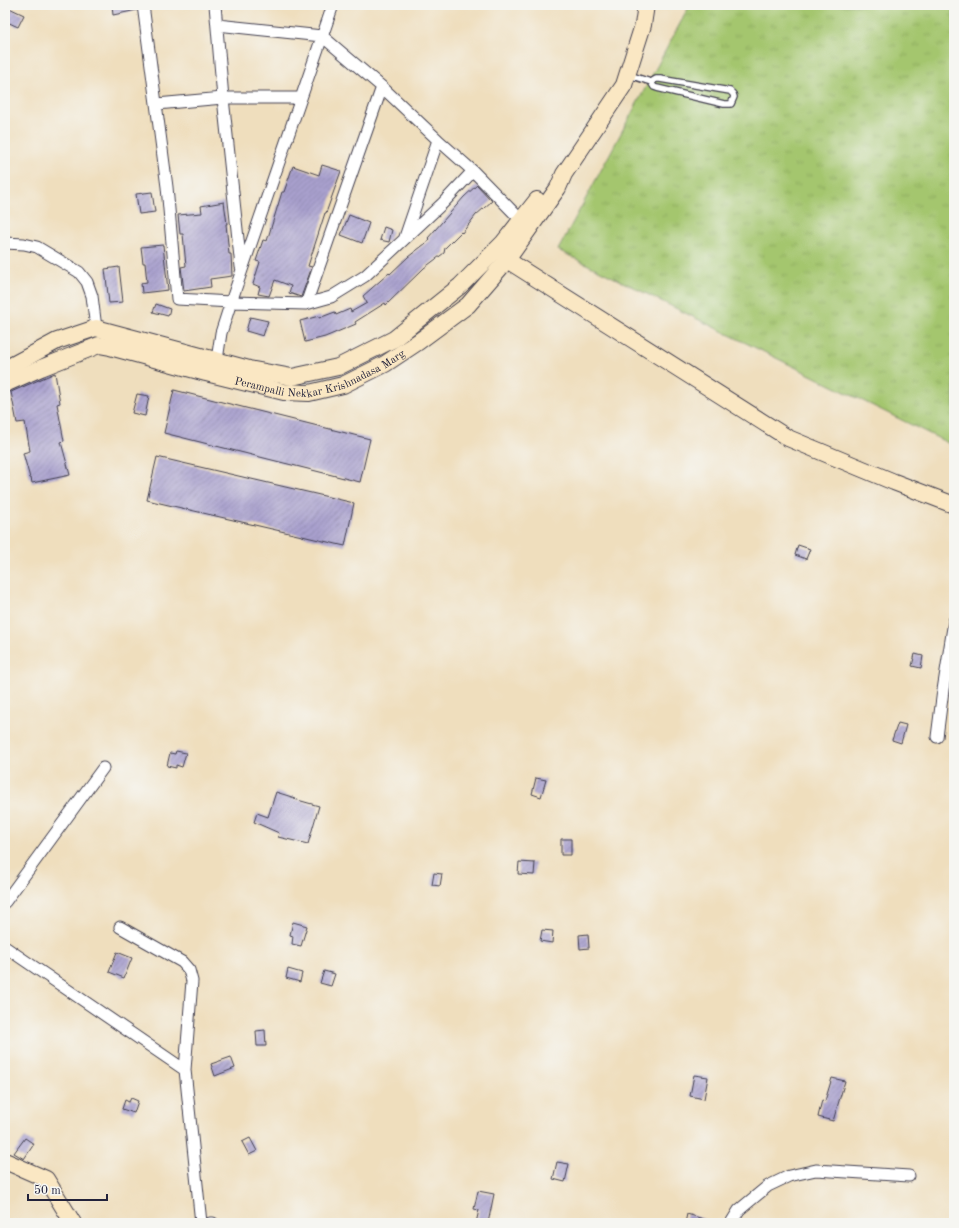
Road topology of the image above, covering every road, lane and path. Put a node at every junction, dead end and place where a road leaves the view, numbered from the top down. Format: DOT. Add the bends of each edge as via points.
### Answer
graph roads {
  1 [pos="143,5"];
  2 [pos="215,5"];
  3 [pos="332,5"];
  4 [pos="646,5"];
  5 [pos="217,26"];
  6 [pos="322,36"];
  7 [pos="627,75"];
  8 [pos="651,82"];
  9 [pos="382,87"];
  10 [pos="223,98"];
  11 [pos="300,98"];
  12 [pos="156,104"];
  13 [pos="438,140"];
  14 [pos="473,171"];
  15 [pos="564,174"];
  16 [pos="521,220"];
  17 [pos="404,240"];
  18 [pos="5,243"];
  19 [pos="507,260"];
  20 [pos="241,272"];
  21 [pos="231,302"];
  22 [pos="306,304"];
  23 [pos="96,328"];
  24 [pos="217,360"];
  25 [pos="5,369"];
  26 [pos="5,384"];
  27 [pos="954,505"];
  28 [pos="954,621"];
  29 [pos="950,671"];
  30 [pos="937,737"];
  31 [pos="104,768"];
  32 [pos="5,902"];
  33 [pos="120,927"];
  34 [pos="5,947"];
  35 [pos="185,1070"];
  36 [pos="5,1161"];
  37 [pos="909,1176"];
  38 [pos="73,1223"];
  39 [pos="201,1223"];
  40 [pos="731,1223"];
  1 -- 12 [label="street"];
  2 -- 5 [label="street"];
  3 -- 6 [label="street"];
  4 -- 7 [label="main road, Perampalli Nekkar Krishnadasa Marg" via="643,25"];
  5 -- 6 [label="street"];
  5 -- 10 [label="street"];
  6 -- 9 [label="street"];
  6 -- 11 [label="street"];
  7 -- 8 [label="lane"];
  7 -- 15 [label="main road, Perampalli Nekkar Krishnadasa Marg" via="624,85"];
  8 -- 8 [label="lane" via="660,79 730,91 734,97 731,104 724,104 657,88"];
  9 -- 13 [label="street"];
  9 -- 22 [label="street"];
  10 -- 11 [label="street"];
  10 -- 12 [label="street"];
  10 -- 20 [label="street"];
  11 -- 20 [label="street"];
  12 -- 21 [label="street" via="167,187 177,299"];
  13 -- 14 [label="street"];
  13 -- 17 [label="street"];
  14 -- 16 [label="street"];
  14 -- 17 [label="street"];
  15 -- 16 [label="main road, Perampalli Nekkar Krishnadasa Marg" via="545,190"];
  15 -- 19 [label="main road, Perampalli Nekkar Krishnadasa Marg" via="558,188"];
  16 -- 24 [label="main road, Perampalli Nekkar Krishnadasa Marg" via="503,244 460,286 394,339 338,367 292,377"];
  17 -- 22 [label="street" via="365,276 331,297"];
  18 -- 23 [label="street" via="37,247 79,272 87,282 92,296"];
  19 -- 26 [label="main road, Perampalli Nekkar Krishnadasa Marg" via="468,305 385,364 343,385 309,393 284,392 99,345"];
  19 -- 27 [label="main road" via="788,438"];
  20 -- 21 [label="street"];
  21 -- 22 [label="street"];
  21 -- 24 [label="street" via="221,333"];
  23 -- 24 [label="main road, Perampalli Nekkar Krishnadasa Marg"];
  23 -- 25 [label="main road" via="57,341"];
  28 -- 29 [label="street"];
  29 -- 30 [label="street"];
  31 -- 32 [label="street"];
  33 -- 35 [label="street" via="182,962 189,970 192,981"];
  34 -- 35 [label="street"];
  35 -- 39 [label="street"];
  36 -- 38 [label="main road" via="46,1179"];
  37 -- 40 [label="street" via="816,1170 789,1176 768,1186 739,1210"];
}
